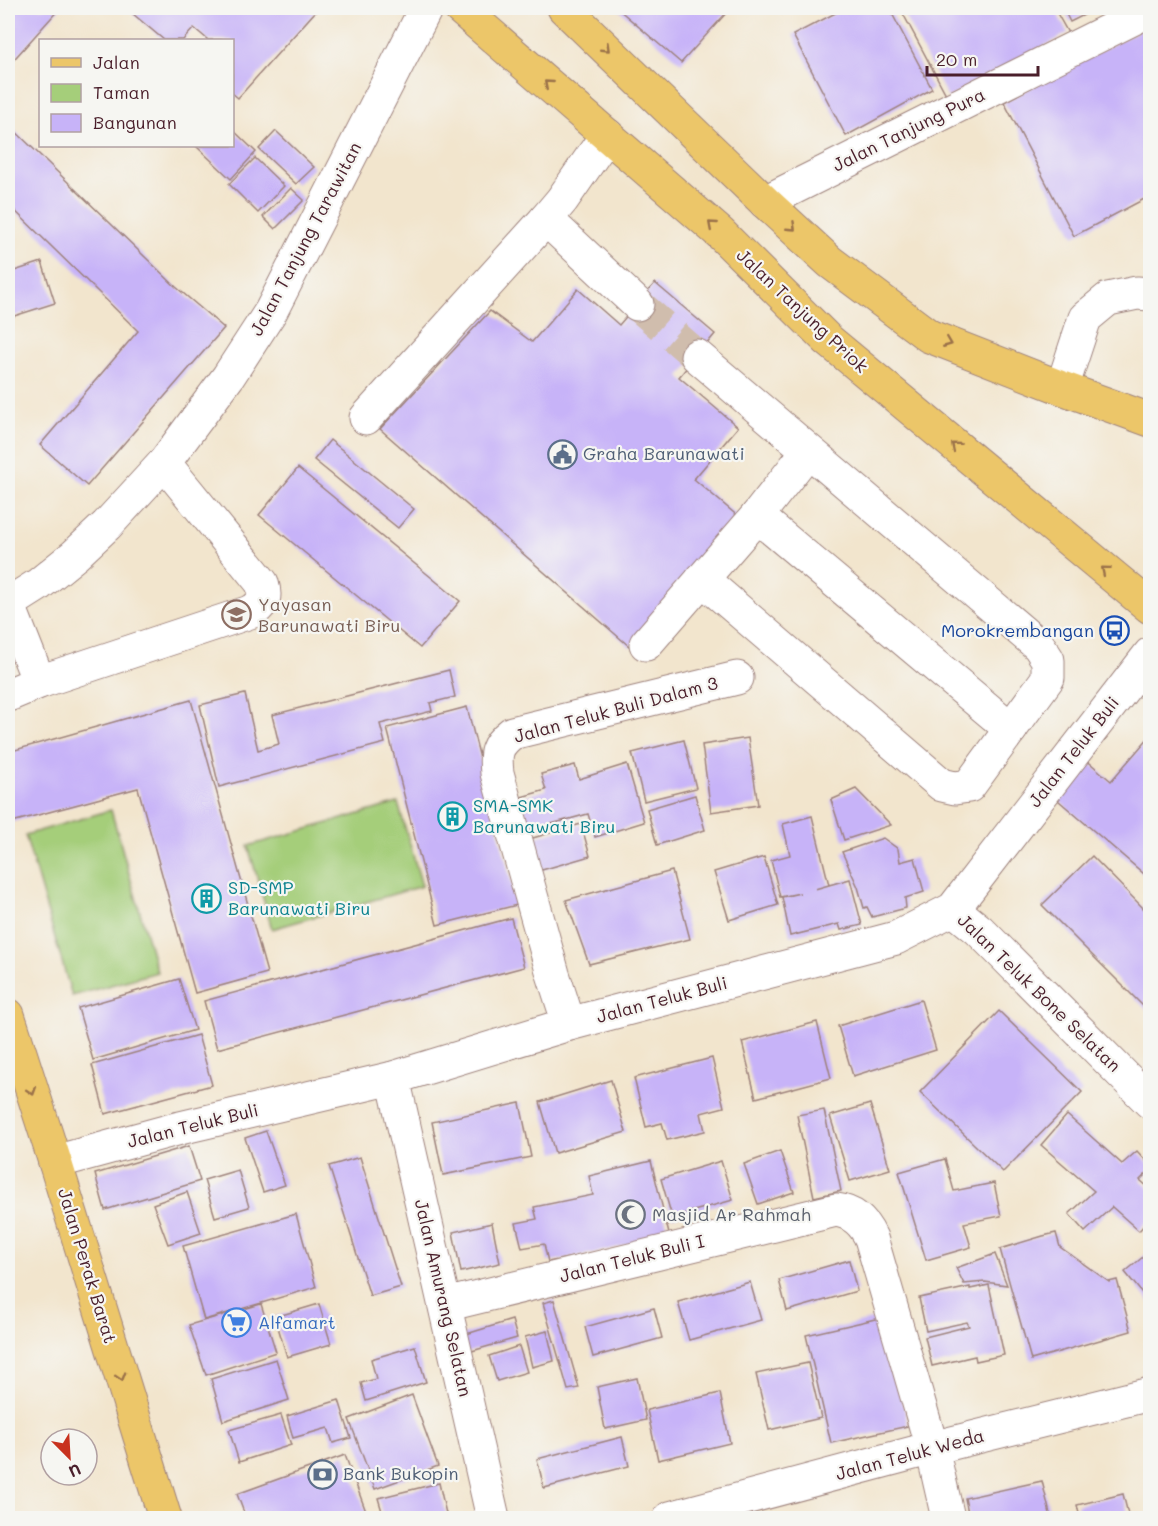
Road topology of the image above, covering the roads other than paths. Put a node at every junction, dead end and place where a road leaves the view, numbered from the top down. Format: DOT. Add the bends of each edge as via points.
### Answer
graph roads {
  1 [pos="426,8"];
  2 [pos="460,8"];
  3 [pos="564,8"];
  4 [pos="1150,10"];
  5 [pos="607,135"];
  6 [pos="765,202"];
  7 [pos="546,219"];
  8 [pos="1150,294"];
  9 [pos="637,304"];
  10 [pos="697,356"];
  11 [pos="1062,388"];
  12 [pos="366,418"];
  13 [pos="1150,420"];
  14 [pos="808,451"];
  15 [pos="164,463"];
  16 [pos="757,516"];
  17 [pos="702,579"];
  18 [pos="8,603"];
  19 [pos="1150,607"];
  20 [pos="646,644"];
  21 [pos="1150,654"];
  22 [pos="737,678"];
  23 [pos="39,682"];
  24 [pos="8,695"];
  25 [pos="1011,729"];
  26 [pos="952,909"];
  27 [pos="8,1015"];
  28 [pos="569,1024"];
  29 [pos="393,1078"];
  30 [pos="1150,1102"];
  31 [pos="55,1162"];
  32 [pos="445,1305"];
  33 [pos="1150,1394"];
  34 [pos="932,1448"];
  35 [pos="704,1514"];
  36 [pos="165,1518"];
  37 [pos="493,1518"];
  38 [pos="670,1518"];
  39 [pos="948,1518"];
  1 -- 15 [label="street, Jalan Tanjung Tarawitan" via="271,311"];
  5 -- 2 [label="main road, Jalan Tanjung Priok, one-way"];
  3 -- 6 [label="main road, one-way"];
  4 -- 6 [label="street, Jalan Tanjung Pura"];
  5 -- 7 [label="street"];
  19 -- 5 [label="main road, Jalan Tanjung Priok, one-way" via="828,340 720,232"];
  6 -- 11 [label="main road, one-way" via="830,262 929,336"];
  7 -- 9 [label="street"];
  7 -- 12 [label="street"];
  8 -- 11 [label="street" via="1108,299 1085,318"];
  10 -- 14 [label="street"];
  11 -- 13 [label="main road"];
  14 -- 16 [label="street"];
  14 -- 25 [label="street" via="1039,646 1048,660 1048,678"];
  15 -- 18 [label="street, Jalan Tanjung Tarawitan" via="75,555"];
  15 -- 23 [label="street" via="262,583 264,600 254,611"];
  16 -- 17 [label="street"];
  16 -- 25 [label="street"];
  17 -- 20 [label="street"];
  17 -- 25 [label="street" via="942,785 969,786"];
  18 -- 23 [label="street"];
  21 -- 26 [label="street, Jalan Teluk Buli"];
  22 -- 28 [label="street, Jalan Teluk Buli Dalam 3" via="512,734 498,748 497,773"];
  23 -- 24 [label="street"];
  26 -- 28 [label="street, Jalan Teluk Buli" via="896,938"];
  26 -- 30 [label="street, Jalan Teluk Bone Selatan" via="978,930"];
  27 -- 31 [label="main road, Jalan Perak Barat, one-way"];
  28 -- 29 [label="street, Jalan Teluk Buli"];
  29 -- 31 [label="street, Jalan Teluk Buli"];
  29 -- 32 [label="street, Jalan Amurang Selatan"];
  31 -- 36 [label="main road, Jalan Perak Barat, one-way"];
  32 -- 34 [label="street, Jalan Teluk Buli I" via="836,1210 845,1211 867,1229 871,1238"];
  32 -- 37 [label="street, Jalan Amurang Selatan"];
  33 -- 34 [label="street, Jalan Teluk Weda"];
  34 -- 35 [label="street, Jalan Teluk Weda"];
  34 -- 39 [label="street"];
  35 -- 38 [label="street, Jalan Teluk Weda"];
}
